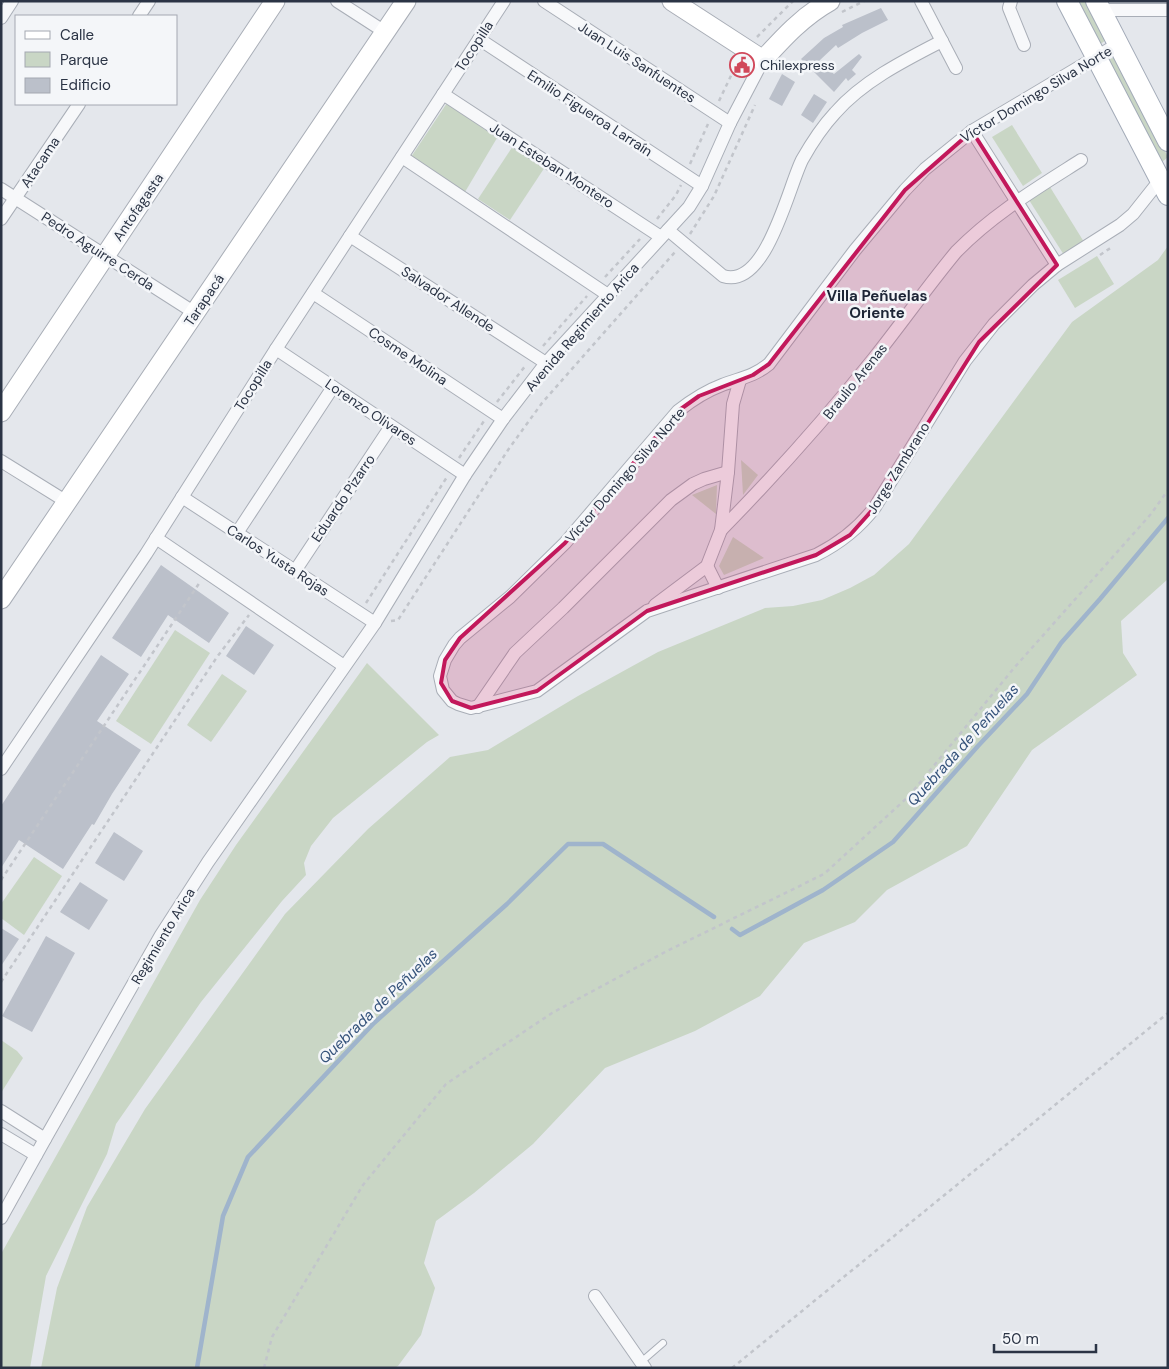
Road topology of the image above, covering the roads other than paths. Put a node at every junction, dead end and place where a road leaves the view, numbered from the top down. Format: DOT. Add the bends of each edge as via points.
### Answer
graph roads {
  1 [pos="12,1"];
  2 [pos="149,1"];
  3 [pos="275,1"];
  4 [pos="337,1"];
  5 [pos="406,1"];
  6 [pos="504,1"];
  7 [pos="544,1"];
  8 [pos="672,1"];
  9 [pos="920,1"];
  10 [pos="1011,1"];
  11 [pos="1067,1"];
  12 [pos="825,6"];
  13 [pos="1098,6"];
  14 [pos="1168,10"];
  15 [pos="139,15"];
  16 [pos="1,18"];
  17 [pos="385,32"];
  18 [pos="479,39"];
  19 [pos="942,41"];
  20 [pos="1118,44"];
  21 [pos="1024,45"];
  22 [pos="1097,58"];
  23 [pos="763,60"];
  24 [pos="956,68"];
  25 [pos="443,94"];
  26 [pos="78,105"];
  27 [pos="730,123"];
  28 [pos="972,130"];
  29 [pos="1168,141"];
  30 [pos="402,157"];
  31 [pos="1081,160"];
  32 [pos="1165,183"];
  33 [pos="702,186"];
  34 [pos="1,189"];
  35 [pos="16,198"];
  36 [pos="1016,202"];
  37 [pos="1,219"];
  38 [pos="664,233"];
  39 [pos="350,236"];
  40 [pos="105,256"];
  41 [pos="1057,265"];
  42 [pos="313,293"];
  43 [pos="608,295"];
  44 [pos="195,313"];
  45 [pos="276,349"];
  46 [pos="546,363"];
  47 [pos="740,380"];
  48 [pos="333,387"];
  49 [pos="1,412"];
  50 [pos="503,419"];
  51 [pos="392,426"];
  52 [pos="1,461"];
  53 [pos="728,472"];
  54 [pos="465,474"];
  55 [pos="182,497"];
  56 [pos="67,502"];
  57 [pos="721,530"];
  58 [pos="237,533"];
  59 [pos="156,538"];
  60 [pos="708,566"];
  61 [pos="295,571"];
  62 [pos="718,588"];
  63 [pos="1,599"];
  64 [pos="647,611"];
  65 [pos="375,623"];
  66 [pos="344,666"];
  67 [pos="440,676"];
  68 [pos="478,707"];
  69 [pos="1,770"];
  70 [pos="1,1112"];
  71 [pos="1,1134"];
  72 [pos="45,1139"];
  73 [pos="36,1155"];
  74 [pos="1,1218"];
  75 [pos="596,1296"];
  76 [pos="663,1343"];
  77 [pos="643,1365"];
  1 -- 16 [label="street"];
  2 -- 15 [label="street"];
  3 -- 40 [label="main road, Antofagasta"];
  4 -- 17 [label="street"];
  5 -- 17 [label="main road, Tarapacá"];
  6 -- 18 [label="street, Tocopilla"];
  7 -- 27 [label="street, Juan Luis Sanfuentes"];
  8 -- 23 [label="main road"];
  9 -- 19 [label="street"];
  10 -- 21 [label="street" via="1009,8"];
  11 -- 22 [label="main road"];
  12 -- 23 [label="main road, Avenida Regimiento Arica" via="789,31"];
  13 -- 14 [label="street"];
  13 -- 20 [label="main road"];
  17 -- 44 [label="main road, Tarapacá"];
  18 -- 25 [label="street, Tocopilla"];
  18 -- 33 [label="street, Emilio Figueroa Larraín"];
  19 -- 24 [label="street"];
  19 -- 38 [label="street, Juan Esteban Montero" via="870,83 835,113 802,162 771,240 748,272 736,278 723,276 683,243"];
  20 -- 22 [label="street, Víctor Domingo Silva Norte"];
  20 -- 29 [label="main road"];
  22 -- 28 [label="street, Víctor Domingo Silva Norte"];
  22 -- 32 [label="main road"];
  23 -- 27 [label="street, Avenida Regimiento Arica"];
  25 -- 30 [label="street, Tocopilla"];
  25 -- 38 [label="street, Juan Esteban Montero"];
  26 -- 35 [label="street, Atacama"];
  27 -- 33 [label="street, Avenida Regimiento Arica"];
  28 -- 36 [label="street"];
  28 -- 47 [label="street, Víctor Domingo Silva Norte" via="905,190 768,364"];
  30 -- 39 [label="street, Tocopilla"];
  30 -- 43 [label="street"];
  31 -- 36 [label="street, Braulio Arenas"];
  32 -- 41 [label="street, Jorge Zambrano" via="1120,225"];
  33 -- 38 [label="street, Avenida Regimiento Arica" via="689,207"];
  34 -- 35 [label="street, Pedro Aguirre Cerda"];
  35 -- 37 [label="street, Atacama"];
  35 -- 40 [label="street, Pedro Aguirre Cerda"];
  36 -- 41 [label="street"];
  36 -- 57 [label="street, Braulio Arenas" via="985,224 956,252 837,404"];
  38 -- 43 [label="street, Avenida Regimiento Arica"];
  39 -- 42 [label="street, Tocopilla"];
  39 -- 46 [label="street, Salvador Allende"];
  40 -- 44 [label="street, Pedro Aguirre Cerda"];
  40 -- 49 [label="main road, Antofagasta"];
  41 -- 62 [label="street, Jorge Zambrano" via="1010,307 979,342 875,507 859,526 816,555"];
  42 -- 45 [label="street, Tocopilla"];
  42 -- 50 [label="street, Cosme Molina"];
  43 -- 46 [label="street, Avenida Regimiento Arica"];
  44 -- 56 [label="main road, Tarapacá"];
  45 -- 48 [label="street, Lorenzo Olivares"];
  45 -- 55 [label="street, Tocopilla"];
  46 -- 50 [label="street, Avenida Regimiento Arica"];
  47 -- 53 [label="street" via="733,404"];
  47 -- 67 [label="street, Víctor Domingo Silva Norte" via="710,390 678,411 565,543 510,597 460,638 449,652"];
  48 -- 51 [label="street, Lorenzo Olivares"];
  48 -- 58 [label="street"];
  50 -- 54 [label="street, Avenida Regimiento Arica"];
  51 -- 54 [label="street, Lorenzo Olivares"];
  51 -- 61 [label="street, Eduardo Pizarro"];
  52 -- 56 [label="street"];
  53 -- 57 [label="street"];
  53 -- 68 [label="street" via="693,484 671,500 514,652"];
  54 -- 65 [label="street, Avenida Regimiento Arica"];
  55 -- 58 [label="street, Carlos Yusta Rojas"];
  55 -- 59 [label="street, Tocopilla"];
  56 -- 63 [label="main road, Tarapacá"];
  57 -- 60 [label="street"];
  58 -- 61 [label="street, Carlos Yusta Rojas"];
  59 -- 66 [label="street"];
  59 -- 69 [label="street, Tocopilla"];
  60 -- 62 [label="street"];
  60 -- 64 [label="street"];
  61 -- 65 [label="street, Carlos Yusta Rojas"];
  62 -- 64 [label="street, Jorge Zambrano"];
  64 -- 68 [label="street, Jorge Zambrano" via="538,691"];
  65 -- 66 [label="street, Avenida Regimiento Arica"];
  66 -- 72 [label="street, Regimiento Arica" via="161,935"];
  67 -- 68 [label="street, Jorge Zambrano" via="443,690 452,701 464,707"];
  70 -- 72 [label="street"];
  71 -- 73 [label="street"];
  72 -- 73 [label="street, Regimiento Arica"];
  73 -- 74 [label="street, Regimiento Arica"];
  75 -- 77 [label="street"];
  76 -- 77 [label="lane"];
}
